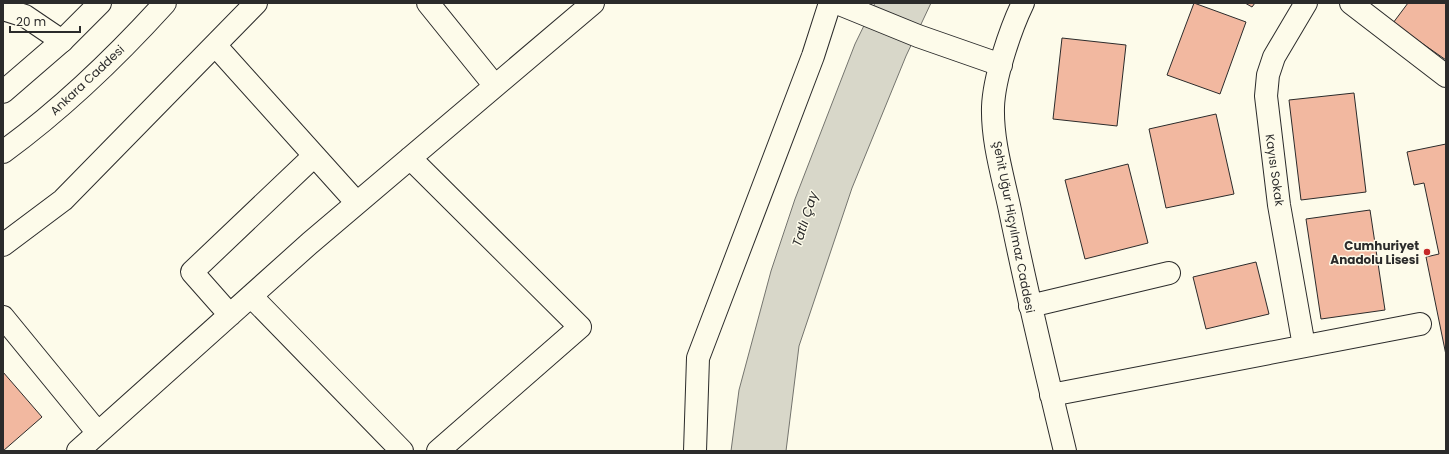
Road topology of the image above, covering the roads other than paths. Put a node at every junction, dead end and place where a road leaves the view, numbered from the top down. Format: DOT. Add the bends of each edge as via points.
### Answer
graph roads {
  1 [pos="100,3"];
  2 [pos="165,3"];
  3 [pos="256,3"];
  4 [pos="428,3"];
  5 [pos="593,3"];
  6 [pos="1023,3"];
  7 [pos="1306,3"];
  8 [pos="1350,3"];
  9 [pos="838,5"];
  10 [pos="3,9"];
  11 [pos="62,41"];
  12 [pos="215,45"];
  13 [pos="1001,65"];
  14 [pos="1446,76"];
  15 [pos="495,86"];
  16 [pos="3,92"];
  17 [pos="3,152"];
  18 [pos="314,156"];
  19 [pos="410,158"];
  20 [pos="357,203"];
  21 [pos="3,246"];
  22 [pos="1169,273"];
  23 [pos="251,296"];
  24 [pos="1030,306"];
  25 [pos="230,315"];
  26 [pos="3,317"];
  27 [pos="1420,324"];
  28 [pos="1304,346"];
  29 [pos="1051,394"];
  30 [pos="98,433"];
  31 [pos="78,451"];
  32 [pos="402,451"];
  33 [pos="438,451"];
  34 [pos="695,451"];
  35 [pos="1065,451"];
  1 -- 11 [label="main road"];
  2 -- 17 [label="main road, Ankara Caddesi" via="142,29 72,96"];
  3 -- 12 [label="main road"];
  4 -- 15 [label="main road"];
  5 -- 15 [label="main road"];
  6 -- 13 [label="main road, Şehit Uğur Hiçyılmaz Caddesi" via="1014,21"];
  7 -- 28 [label="main road, Kayısı Sokak" via="1274,57 1268,75 1266,96 1279,205"];
  8 -- 14 [label="main road"];
  9 -- 13 [label="main road"];
  9 -- 34 [label="main road" via="813,56 698,358"];
  10 -- 11 [label="main road" via="25,16"];
  11 -- 16 [label="main road"];
  12 -- 18 [label="main road"];
  12 -- 21 [label="main road" via="63,200"];
  13 -- 24 [label="main road, Şehit Uğur Hiçyılmaz Caddesi" via="993,107 996,143"];
  15 -- 19 [label="main road"];
  18 -- 20 [label="main road"];
  18 -- 25 [label="main road" via="192,272"];
  19 -- 20 [label="main road"];
  19 -- 33 [label="main road" via="580,327"];
  20 -- 23 [label="main road"];
  22 -- 24 [label="main road"];
  23 -- 25 [label="main road"];
  23 -- 32 [label="main road"];
  24 -- 29 [label="main road, Şehit Uğur Hiçyılmaz Caddesi"];
  25 -- 30 [label="main road"];
  26 -- 30 [label="main road"];
  27 -- 28 [label="main road"];
  28 -- 29 [label="main road"];
  29 -- 35 [label="main road, Şehit Uğur Hiçyılmaz Caddesi"];
  30 -- 31 [label="main road"];
}
